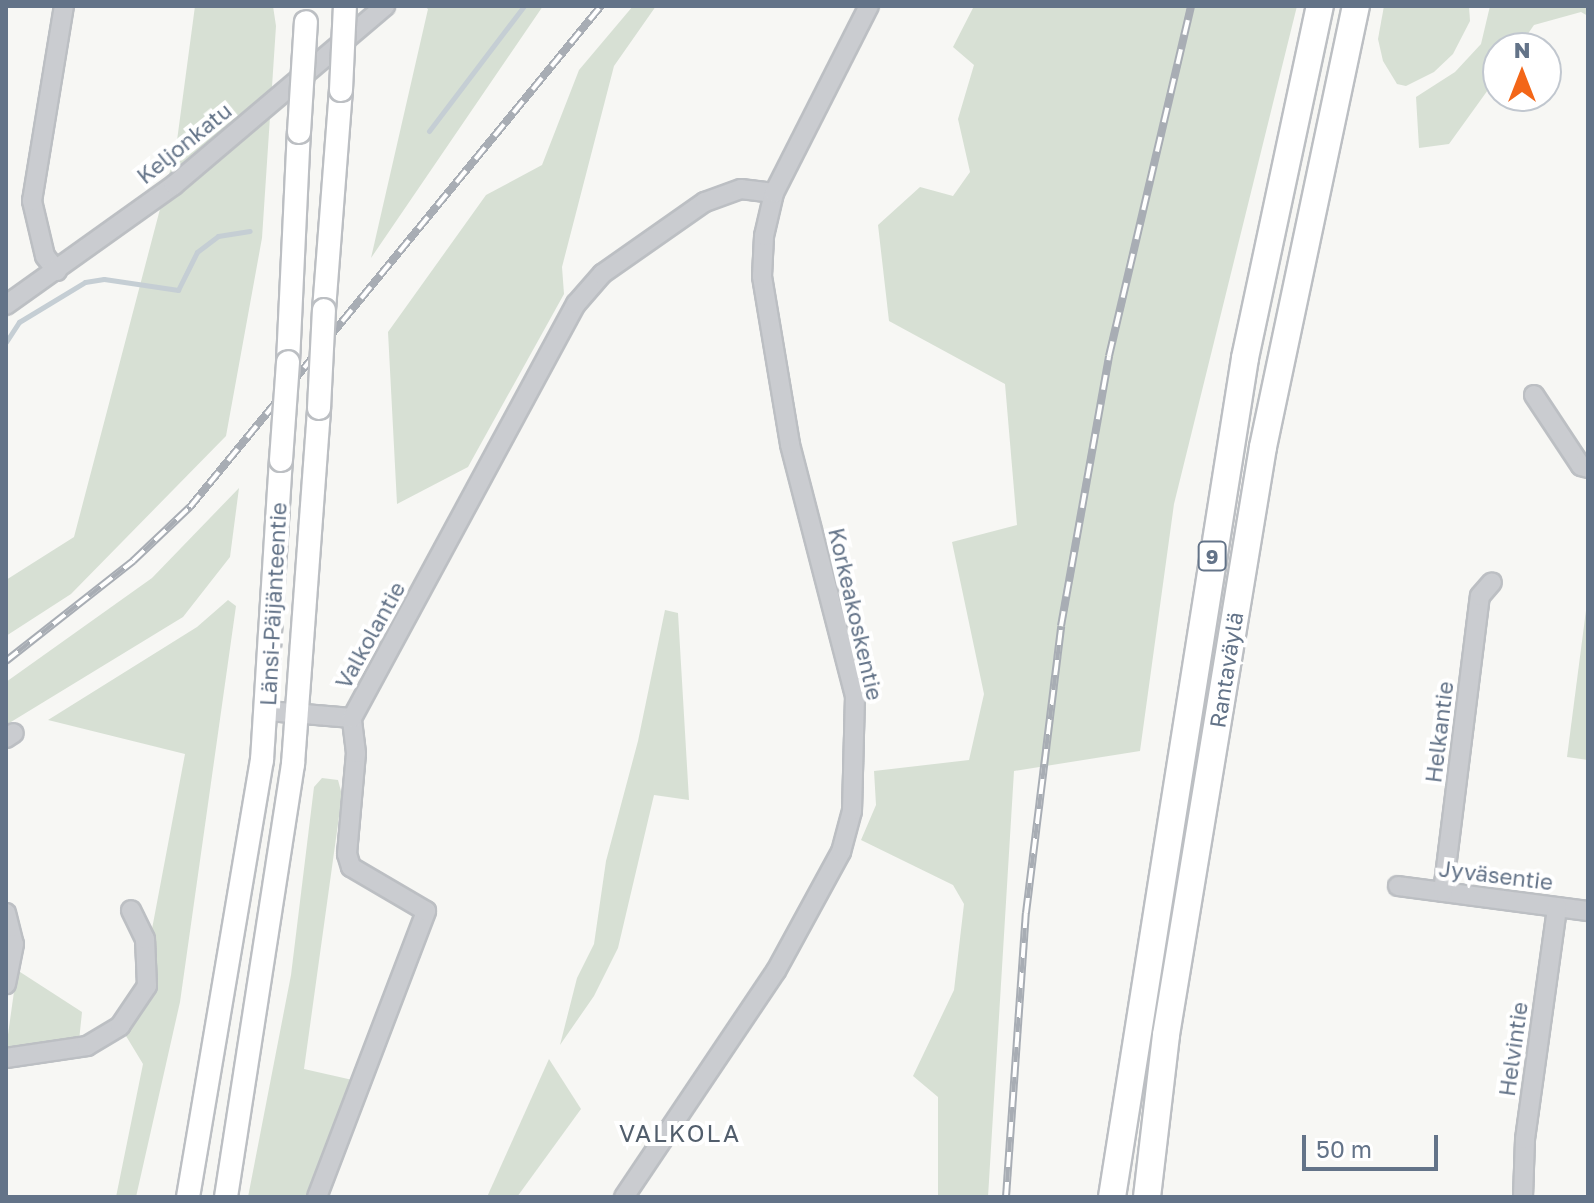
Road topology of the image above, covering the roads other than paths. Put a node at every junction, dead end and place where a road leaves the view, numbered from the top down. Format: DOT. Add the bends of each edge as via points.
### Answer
graph roads {
  1 [pos="64,6"];
  2 [pos="345,6"];
  3 [pos="385,6"];
  4 [pos="869,6"];
  5 [pos="1320,6"];
  6 [pos="1355,7"];
  7 [pos="307,14"];
  8 [pos="774,193"];
  9 [pos="57,271"];
  10 [pos="6,305"];
  11 [pos="1534,395"];
  12 [pos="1588,468"];
  13 [pos="1492,582"];
  14 [pos="268,711"];
  15 [pos="298,714"];
  16 [pos="352,718"];
  17 [pos="1398,886"];
  18 [pos="1443,892"];
  19 [pos="1557,907"];
  20 [pos="131,910"];
  21 [pos="1588,911"];
  22 [pos="6,913"];
  23 [pos="6,984"];
  24 [pos="6,1058"];
  25 [pos="188,1197"];
  26 [pos="226,1197"];
  27 [pos="317,1197"];
  28 [pos="624,1197"];
  29 [pos="1112,1197"];
  30 [pos="1147,1197"];
  31 [pos="1523,1197"];
  1 -- 9 [label="street" via="32,201 45,256"];
  2 -- 15 [label="main road, Länsi-Päijänteentie, bridge"];
  3 -- 9 [label="street, Keljonkatu" via="174,185"];
  4 -- 8 [label="street, Korkeakoskentie"];
  5 -- 29 [label="highway, Rantaväylä / 9" via="1245,358"];
  6 -- 30 [label="highway, Rantaväylä / 9" via="1263,447 1169,1020"];
  7 -- 14 [label="main road, Länsi-Päijänteentie, bridge"];
  8 -- 16 [label="street, Valkolantie" via="741,189 705,202 602,274 576,304"];
  8 -- 28 [label="street, Korkeakoskentie" via="764,236 764,310 790,444 855,696 852,811 841,852 776,971"];
  9 -- 10 [label="street, Keljonkatu"];
  11 -- 12 [label="street" via="1581,466"];
  13 -- 18 [label="street, Helkantie" via="1480,596"];
  14 -- 15 [label="street"];
  14 -- 25 [label="main road, Länsi-Päijänteentie" via="230,968"];
  15 -- 16 [label="street"];
  15 -- 26 [label="main road, Länsi-Päijänteentie"];
  16 -- 27 [label="street, Valkolantie" via="356,753 347,854 351,867 426,911"];
  17 -- 18 [label="street, Jyväsentie"];
  18 -- 19 [label="street, Jyväsentie"];
  19 -- 21 [label="street, Jyväsentie"];
  19 -- 31 [label="street, Helvintie" via="1525,1139"];
  20 -- 24 [label="street" via="145,939 147,986 120,1026 87,1046"];
  22 -- 23 [label="street" via="14,944"];
}
